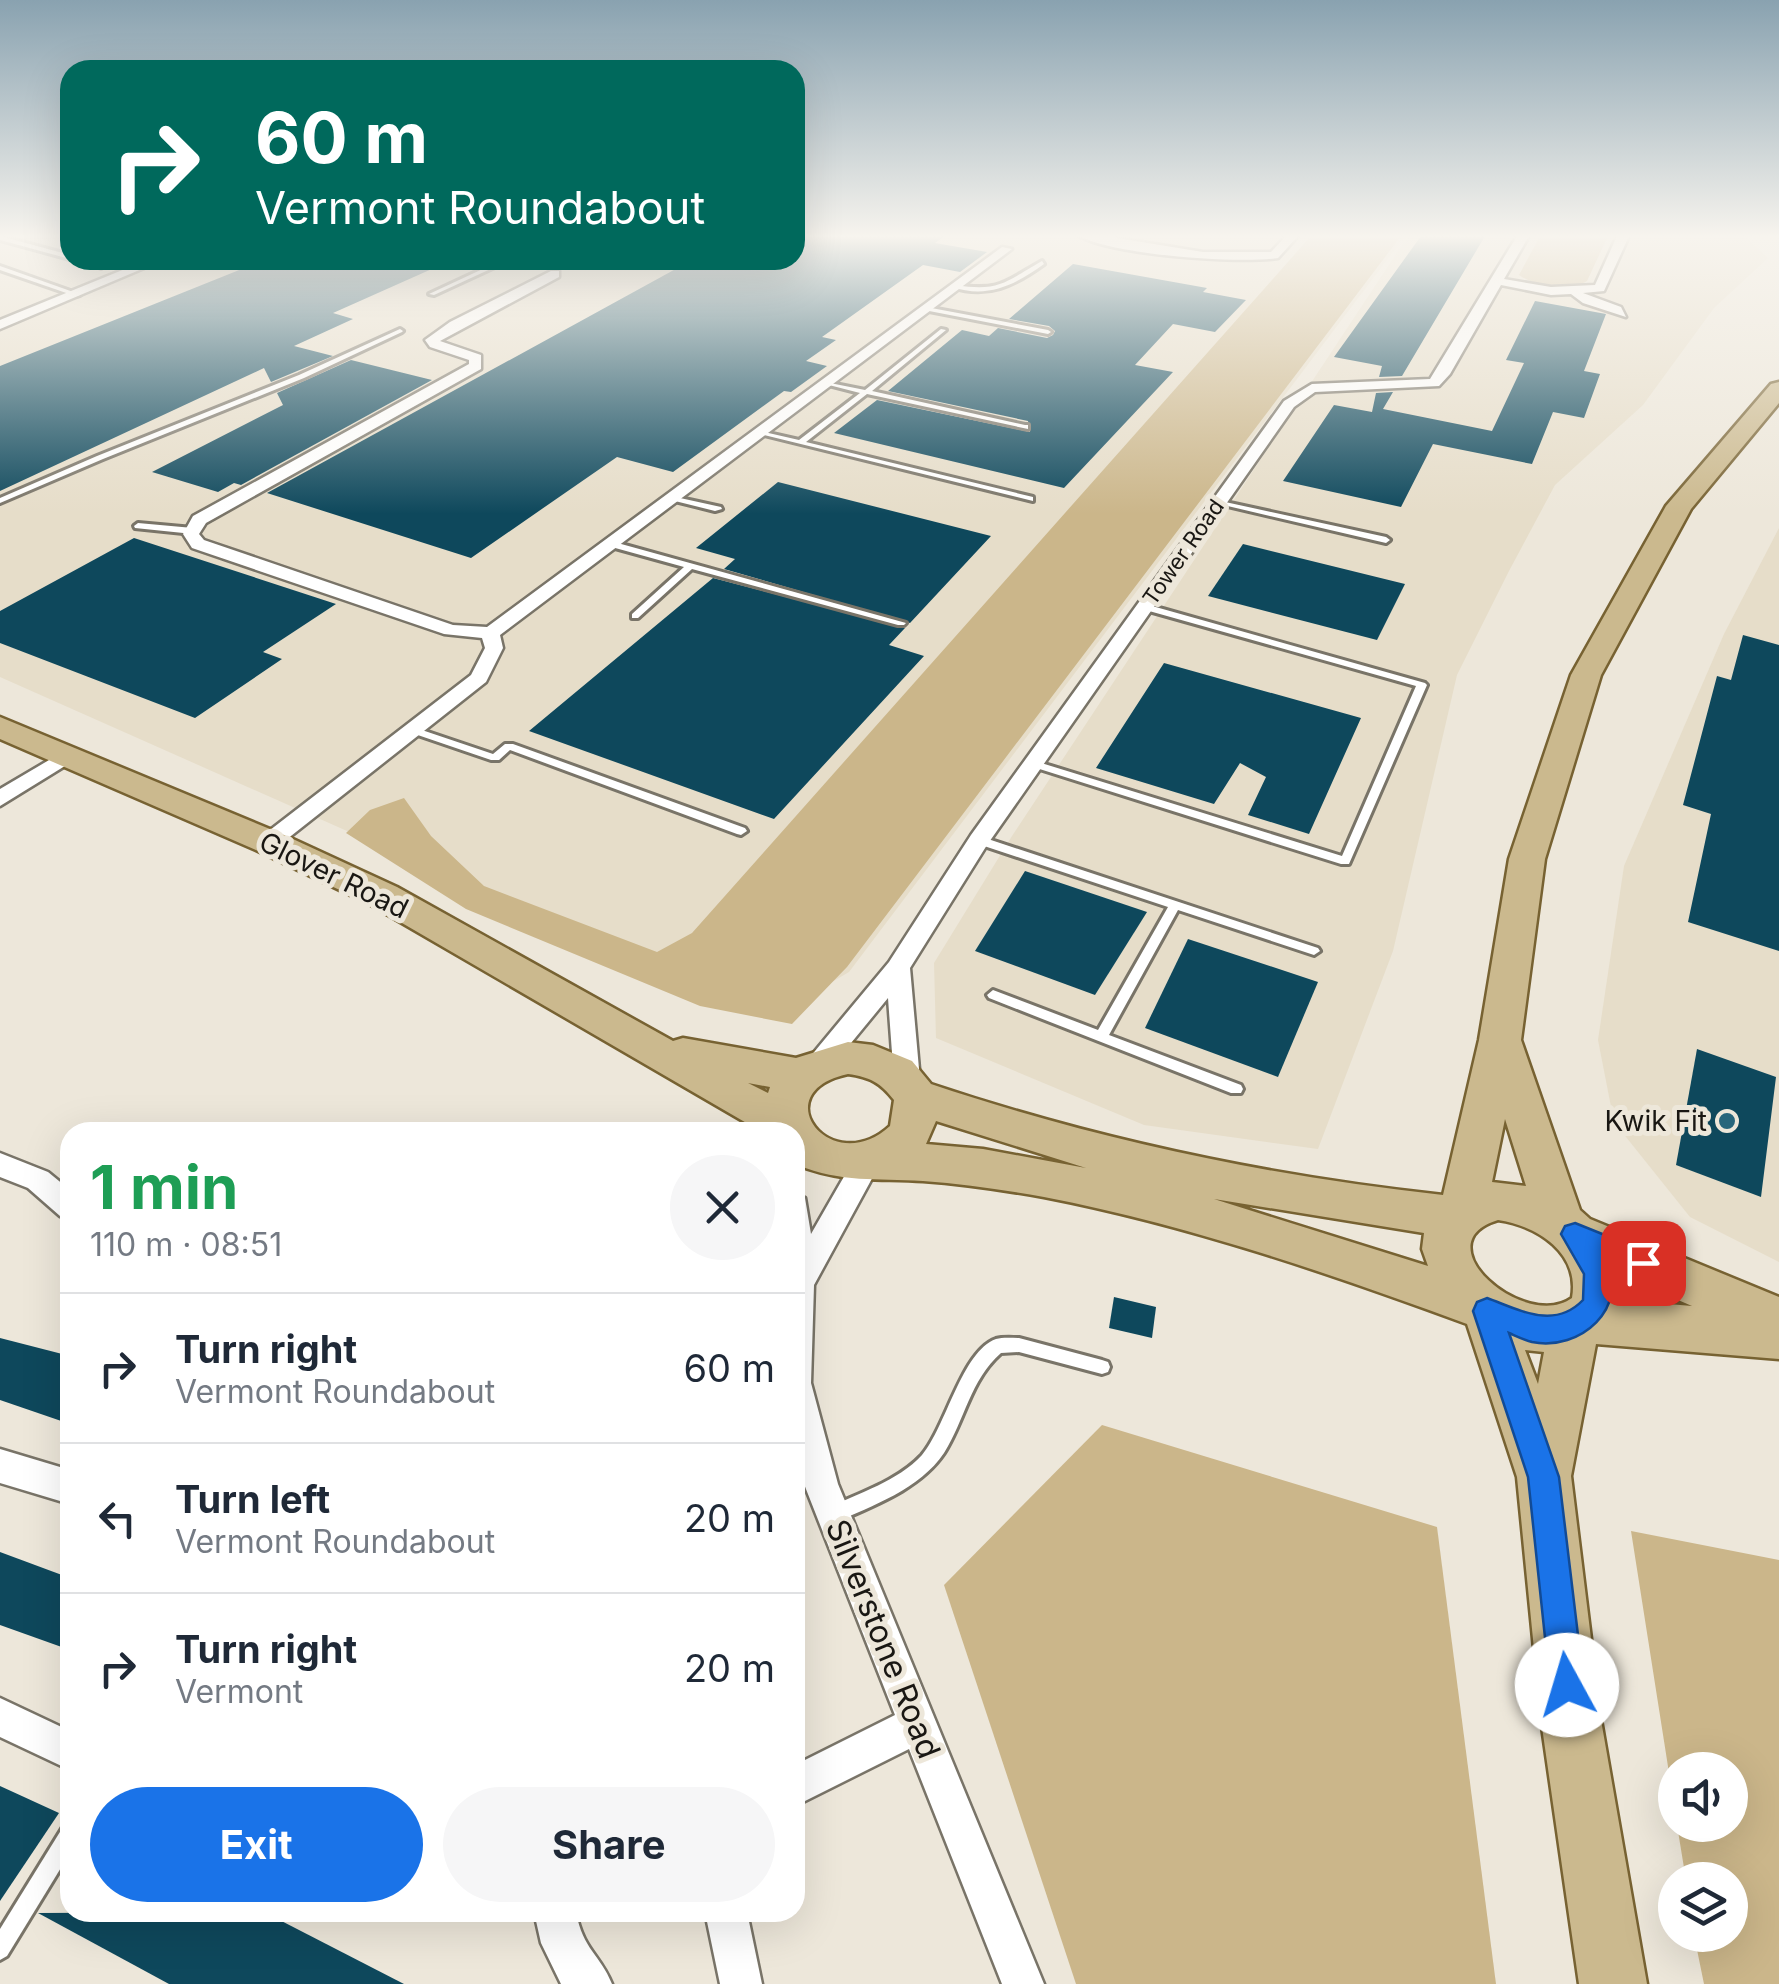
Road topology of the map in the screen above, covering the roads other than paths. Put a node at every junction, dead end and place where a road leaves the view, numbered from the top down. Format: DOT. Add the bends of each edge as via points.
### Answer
graph roads {
  1 [pos="449,329"];
  2 [pos="900,329"];
  3 [pos="1030,329"];
  4 [pos="1470,329"];
  5 [pos="400,330"];
  6 [pos="943,330"];
  7 [pos="1048,332"];
  8 [pos="827,383"];
  9 [pos="1779,390"];
  10 [pos="866,392"];
  11 [pos="1025,427"];
  12 [pos="760,433"];
  13 [pos="800,443"];
  14 [pos="674,498"];
  15 [pos="1030,500"];
  16 [pos="0,501"];
  17 [pos="1219,502"];
  18 [pos="718,509"];
  19 [pos="138,526"];
  20 [pos="193,531"];
  21 [pos="1386,540"];
  22 [pos="611,544"];
  23 [pos="690,566"];
  24 [pos="1145,607"];
  25 [pos="635,616"];
  26 [pos="901,624"];
  27 [pos="490,634"];
  28 [pos="0,727"];
  29 [pos="410,730"];
  30 [pos="66,756"];
  31 [pos="1034,764"];
  32 [pos="0,799"];
  33 [pos="741,831"];
  34 [pos="980,840"];
  35 [pos="269,842"];
  36 [pos="1175,905"];
  37 [pos="1314,951"];
  38 [pos="898,968"];
  39 [pos="992,996"];
  40 [pos="1102,1035"];
  41 [pos="1500,1040"];
  42 [pos="655,1049"];
  43 [pos="810,1070"];
  44 [pos="912,1088"];
  45 [pos="1236,1089"];
  46 [pos="775,1122"];
  47 [pos="788,1122"];
  48 [pos="805,1147"];
  49 [pos="872,1160"];
  50 [pos="0,1165"];
  51 [pos="60,1199"];
  52 [pos="1459,1213"];
  53 [pos="1568,1228"];
  54 [pos="805,1272"];
  55 [pos="1485,1309"];
  56 [pos="1779,1320"];
  57 [pos="1579,1322"];
  58 [pos="1779,1336"];
  59 [pos="1102,1367"];
  60 [pos="805,1419"];
  61 [pos="0,1466"];
  62 [pos="1544,1477"];
  63 [pos="60,1484"];
  64 [pos="832,1516"];
  65 [pos="0,1717"];
  66 [pos="918,1724"];
  67 [pos="60,1747"];
  68 [pos="805,1781"];
  69 [pos="60,1850"];
  70 [pos="557,1922"];
  71 [pos="728,1922"];
  72 [pos="0,1949"];
  73 [pos="591,1984"];
  74 [pos="741,1984"];
  75 [pos="1023,1984"];
  76 [pos="1613,1984"];
  1 -- 20 [label="street" via="434,344 469,353 476,366 200,520"];
  2 -- 8 [label="street"];
  3 -- 7 [label="lane"];
  4 -- 17 [label="street, Tower Road" via="1434,383 1312,388 1288,404"];
  5 -- 16 [label="lane" via="315,374 92,458"];
  6 -- 10 [label="lane"];
  8 -- 10 [label="lane"];
  8 -- 12 [label="street"];
  9 -- 41 [label="main road" via="1680,506 1586,675 1527,859"];
  10 -- 11 [label="lane"];
  10 -- 13 [label="lane"];
  12 -- 13 [label="lane"];
  12 -- 14 [label="street"];
  13 -- 15 [label="lane"];
  14 -- 18 [label="lane"];
  14 -- 22 [label="street"];
  17 -- 21 [label="lane"];
  17 -- 24 [label="street, Tower Road"];
  19 -- 20 [label="lane"];
  20 -- 27 [label="street" via="198,544 213,551 452,630"];
  22 -- 23 [label="lane"];
  22 -- 27 [label="street"];
  23 -- 25 [label="lane"];
  23 -- 26 [label="lane"];
  24 -- 31 [label="street, Tower Road"];
  24 -- 31 [label="lane" via="1422,685 1344,861"];
  27 -- 29 [label="street" via="494,648 479,678"];
  28 -- 30 [label="main road, Glover Road"];
  29 -- 33 [label="lane" via="495,758 509,746"];
  29 -- 35 [label="street"];
  30 -- 32 [label="street"];
  30 -- 35 [label="main road, Glover Road"];
  31 -- 34 [label="street, Tower Road"];
  34 -- 36 [label="lane"];
  34 -- 38 [label="street, Tower Road"];
  35 -- 42 [label="main road, Glover Road" via="384,896"];
  36 -- 37 [label="lane"];
  36 -- 40 [label="lane"];
  38 -- 43 [label="street, Tower Road"];
  38 -- 44 [label="street"];
  39 -- 40 [label="lane"];
  40 -- 45 [label="lane"];
  41 -- 52 [label="main road"];
  41 -- 53 [label="main road"];
  42 -- 43 [label="main road, Glover Road"];
  42 -- 46 [label="main road, Glover Road"];
  43 -- 44 [label="main road" via="857,1057 876,1060"];
  43 -- 47 [label="main road" via="790,1091"];
  44 -- 49 [label="main road" via="915,1126 906,1140"];
  44 -- 52 [label="main road" via="1026,1133 1248,1188 1341,1205"];
  48 -- 49 [label="main road" via="827,1160"];
  49 -- 54 [label="street, Silverstone Road"];
  49 -- 55 [label="main road" via="1067,1183 1310,1246"];
  50 -- 51 [label="street" via="38,1180"];
  52 -- 53 [label="main road" via="1498,1200 1519,1203"];
  52 -- 55 [label="main road" via="1445,1250 1463,1289"];
  53 -- 56 [label="main road"];
  53 -- 57 [label="main road" via="1593,1262 1599,1290 1595,1306"];
  55 -- 57 [label="main road" via="1532,1329"];
  55 -- 62 [label="main road"];
  57 -- 58 [label="main road"];
  57 -- 62 [label="main road"];
  59 -- 64 [label="lane" via="998,1346 974,1368 959,1411 928,1462"];
  60 -- 64 [label="street, Silverstone Road"];
  61 -- 63 [label="street"];
  62 -- 76 [label="main road" via="1571,1720"];
  64 -- 66 [label="street, Silverstone Road"];
  65 -- 67 [label="street"];
  66 -- 68 [label="street"];
  66 -- 75 [label="street, Silverstone Road"];
  69 -- 72 [label="lane"];
  70 -- 73 [label="street" via="572,1969"];
  71 -- 74 [label="street"];
}
